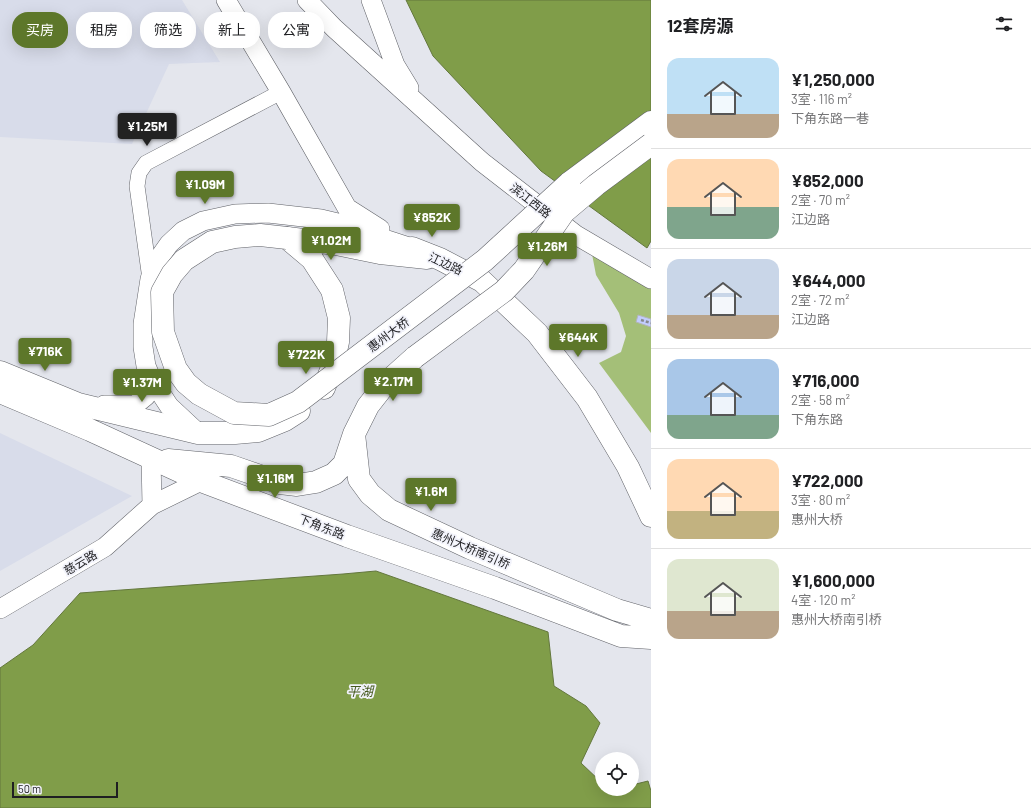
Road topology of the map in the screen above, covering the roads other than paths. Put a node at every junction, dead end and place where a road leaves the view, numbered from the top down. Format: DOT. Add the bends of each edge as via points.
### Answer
graph roads {
  1 [pos="226,0"];
  2 [pos="371,0"];
  3 [pos="310,2"];
  4 [pos="281,92"];
  5 [pos="421,107"];
  6 [pos="651,122"];
  7 [pos="651,144"];
  8 [pos="287,238"];
  9 [pos="412,248"];
  10 [pos="440,259"];
  11 [pos="150,279"];
  12 [pos="651,279"];
  13 [pos="0,372"];
  14 [pos="152,380"];
  15 [pos="0,392"];
  16 [pos="78,404"];
  17 [pos="198,433"];
  18 [pos="354,434"];
  19 [pos="151,458"];
  20 [pos="201,481"];
  21 [pos="152,505"];
  22 [pos="651,516"];
  23 [pos="0,609"];
  24 [pos="651,620"];
  25 [pos="651,638"];
  1 -- 4 [label="street, 江边路"];
  2 -- 5 [label="street" via="395,65"];
  3 -- 5 [label="street, 滨江西路" via="334,28"];
  4 -- 9 [label="street, 江边路" via="347,208"];
  4 -- 11 [label="street" via="146,163 137,186"];
  5 -- 12 [label="street, 滨江西路" via="482,162 576,235"];
  6 -- 8 [label="main road, 惠州大桥, bridge" via="569,184 485,260 298,402 269,415 234,413 199,394 186,383 176,368 163,332 162,292 184,260 212,242 260,235"];
  7 -- 18 [label="main road, bridge" via="564,212 524,270 504,291 415,357 386,383 368,406"];
  8 -- 10 [label="main road, 惠州大桥" via="380,253"];
  8 -- 17 [label="main road" via="312,258 332,290 339,318 333,366 323,391 307,406 285,420 258,431"];
  9 -- 10 [label="main road, 江边路"];
  9 -- 11 [label="street" via="321,219 268,213 235,214 203,221 183,231 169,244 157,261"];
  10 -- 22 [label="main road, 江边路" via="482,281 537,333 587,398 628,468"];
  11 -- 14 [label="street" via="143,324 143,347 146,366"];
  13 -- 16 [label="main road"];
  14 -- 16 [label="street" via="146,396 134,405"];
  14 -- 17 [label="street" via="169,406"];
  15 -- 19 [label="main road, 下角东路"];
  16 -- 17 [label="main road"];
  18 -- 19 [label="main road" via="344,464 334,474 316,482 297,485 280,483 231,466"];
  18 -- 24 [label="main road, 惠州大桥南引桥" via="359,479 370,494 389,510 524,571 617,610"];
  19 -- 20 [label="main road, 下角东路"];
  19 -- 21 [label="street"];
  20 -- 21 [label="street, 慈云路"];
  20 -- 25 [label="main road, 下角东路" via="621,636"];
  21 -- 23 [label="street, 慈云路" via="105,546"];
}
